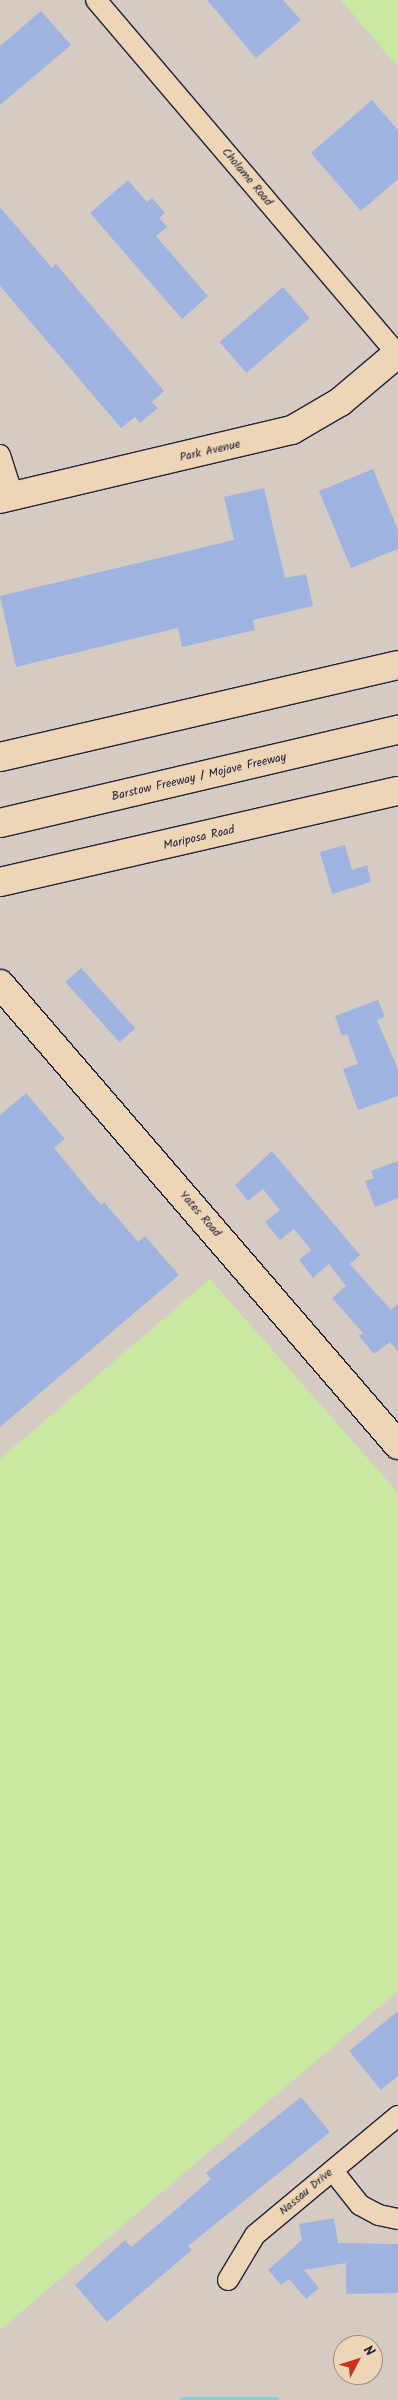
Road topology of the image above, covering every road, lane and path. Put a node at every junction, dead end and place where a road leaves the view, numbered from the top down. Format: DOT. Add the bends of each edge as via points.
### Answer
graph roads {
  1 [pos="96,0"];
  2 [pos="398,354"];
  3 [pos="0,455"];
  4 [pos="6,498"];
  5 [pos="398,665"];
  6 [pos="398,730"];
  7 [pos="0,757"];
  8 [pos="397,795"];
  9 [pos="0,823"];
  10 [pos="0,882"];
  11 [pos="0,984"];
  12 [pos="398,1445"];
  13 [pos="398,2116"];
  14 [pos="332,2170"];
  15 [pos="398,2219"];
  16 [pos="228,2280"];
  1 -- 2 [label="street, Cholame Road"];
  2 -- 4 [label="main road, Park Avenue" via="340,402 292,430"];
  3 -- 4 [label="street"];
  5 -- 7 [label="main road"];
  6 -- 9 [label="main road, Barstow Freeway / Mojave Freeway"];
  8 -- 10 [label="main road, Mariposa Road"];
  11 -- 12 [label="main road, Yates Road"];
  13 -- 14 [label="street, Nassau Drive"];
  14 -- 15 [label="street" via="360,2205 379,2215"];
  14 -- 16 [label="street, Nassau Drive" via="255,2235"];
}
